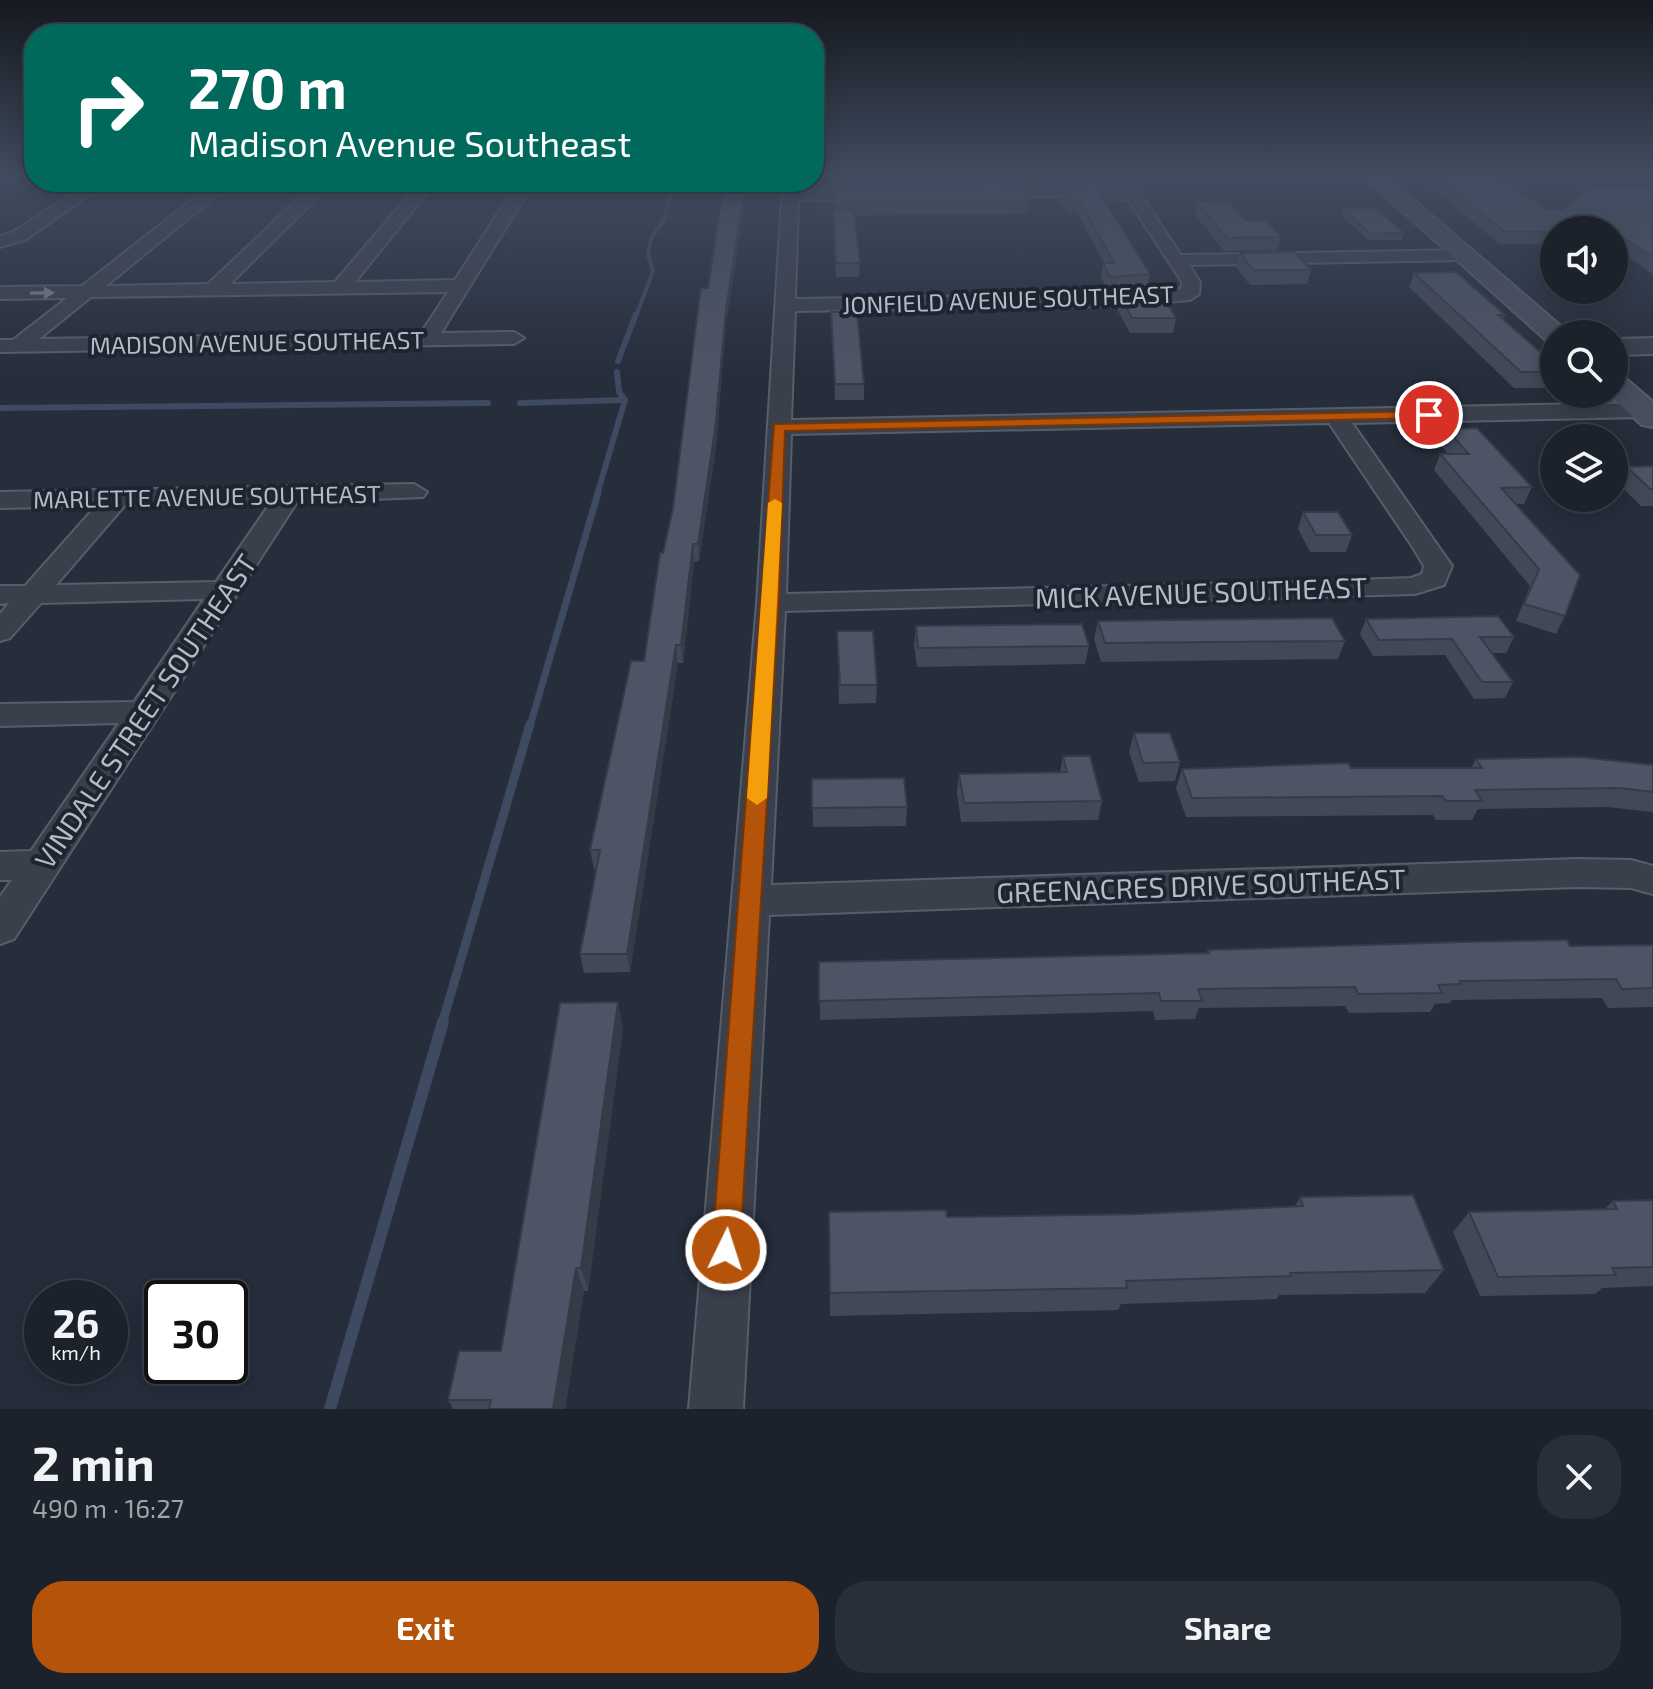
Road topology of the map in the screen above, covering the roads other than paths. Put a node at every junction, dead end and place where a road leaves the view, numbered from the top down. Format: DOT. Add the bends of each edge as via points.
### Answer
graph roads {
  1 [pos="148,242"];
  2 [pos="263,242"];
  3 [pos="378,242"];
  4 [pos="488,242"];
  5 [pos="789,242"];
  6 [pos="1166,242"];
  7 [pos="1450,242"];
  8 [pos="1466,255"];
  9 [pos="1178,260"];
  10 [pos="460,286"];
  11 [pos="340,288"];
  12 [pos="212,291"];
  13 [pos="84,292"];
  14 [pos="0,293"];
  15 [pos="786,305"];
  16 [pos="1540,320"];
  17 [pos="514,338"];
  18 [pos="427,340"];
  19 [pos="9,346"];
  20 [pos="1653,346"];
  21 [pos="1628,347"];
  22 [pos="1628,396"];
  23 [pos="1648,414"];
  24 [pos="1336,416"];
  25 [pos="778,427"];
  26 [pos="414,492"];
  27 [pos="289,494"];
  28 [pos="118,497"];
  29 [pos="0,500"];
  30 [pos="226,590"];
  31 [pos="33,594"];
  32 [pos="0,595"];
  33 [pos="771,603"];
  34 [pos="0,632"];
  35 [pos="144,712"];
  36 [pos="0,715"];
  37 [pos="42,865"];
  38 [pos="0,866"];
  39 [pos="1653,880"];
  40 [pos="748,901"];
  41 [pos="0,928"];
  42 [pos="716,1409"];
  1 -- 13 [label="street"];
  2 -- 12 [label="street"];
  3 -- 11 [label="street"];
  4 -- 10 [label="street"];
  5 -- 15 [label="street"];
  6 -- 9 [label="street"];
  7 -- 8 [label="main road"];
  8 -- 9 [label="street"];
  8 -- 16 [label="main road"];
  9 -- 15 [label="street, JONFIELD AVENUE SOUTHEAST" via="1193,289 1190,294"];
  10 -- 11 [label="street"];
  10 -- 18 [label="street"];
  11 -- 12 [label="street"];
  12 -- 13 [label="street"];
  14 -- 13 [label="street, one-way"];
  13 -- 19 [label="street"];
  15 -- 25 [label="street"];
  17 -- 18 [label="street, MADISON AVENUE SOUTHEAST"];
  18 -- 19 [label="street, MADISON AVENUE SOUTHEAST"];
  20 -- 21 [label="street"];
  22 -- 23 [label="main road"];
  23 -- 24 [label="street"];
  24 -- 25 [label="street"];
  24 -- 33 [label="street, MICK AVENUE SOUTHEAST" via="1438,566 1434,579 1415,586 1327,590"];
  25 -- 33 [label="street"];
  26 -- 27 [label="street, MARLETTE AVENUE SOUTHEAST"];
  27 -- 28 [label="street, MARLETTE AVENUE SOUTHEAST"];
  27 -- 30 [label="street, VINDALE STREET SOUTHEAST"];
  28 -- 29 [label="street, MARLETTE AVENUE SOUTHEAST"];
  28 -- 31 [label="street"];
  30 -- 31 [label="street"];
  30 -- 35 [label="street, VINDALE STREET SOUTHEAST"];
  31 -- 32 [label="street"];
  31 -- 34 [label="street"];
  33 -- 40 [label="street"];
  35 -- 36 [label="street"];
  35 -- 37 [label="street, VINDALE STREET SOUTHEAST"];
  37 -- 38 [label="street"];
  37 -- 41 [label="street, VINDALE STREET SOUTHEAST"];
  39 -- 40 [label="street, GREENACRES DRIVE SOUTHEAST" via="1577,873"];
  40 -- 42 [label="street"];
}
